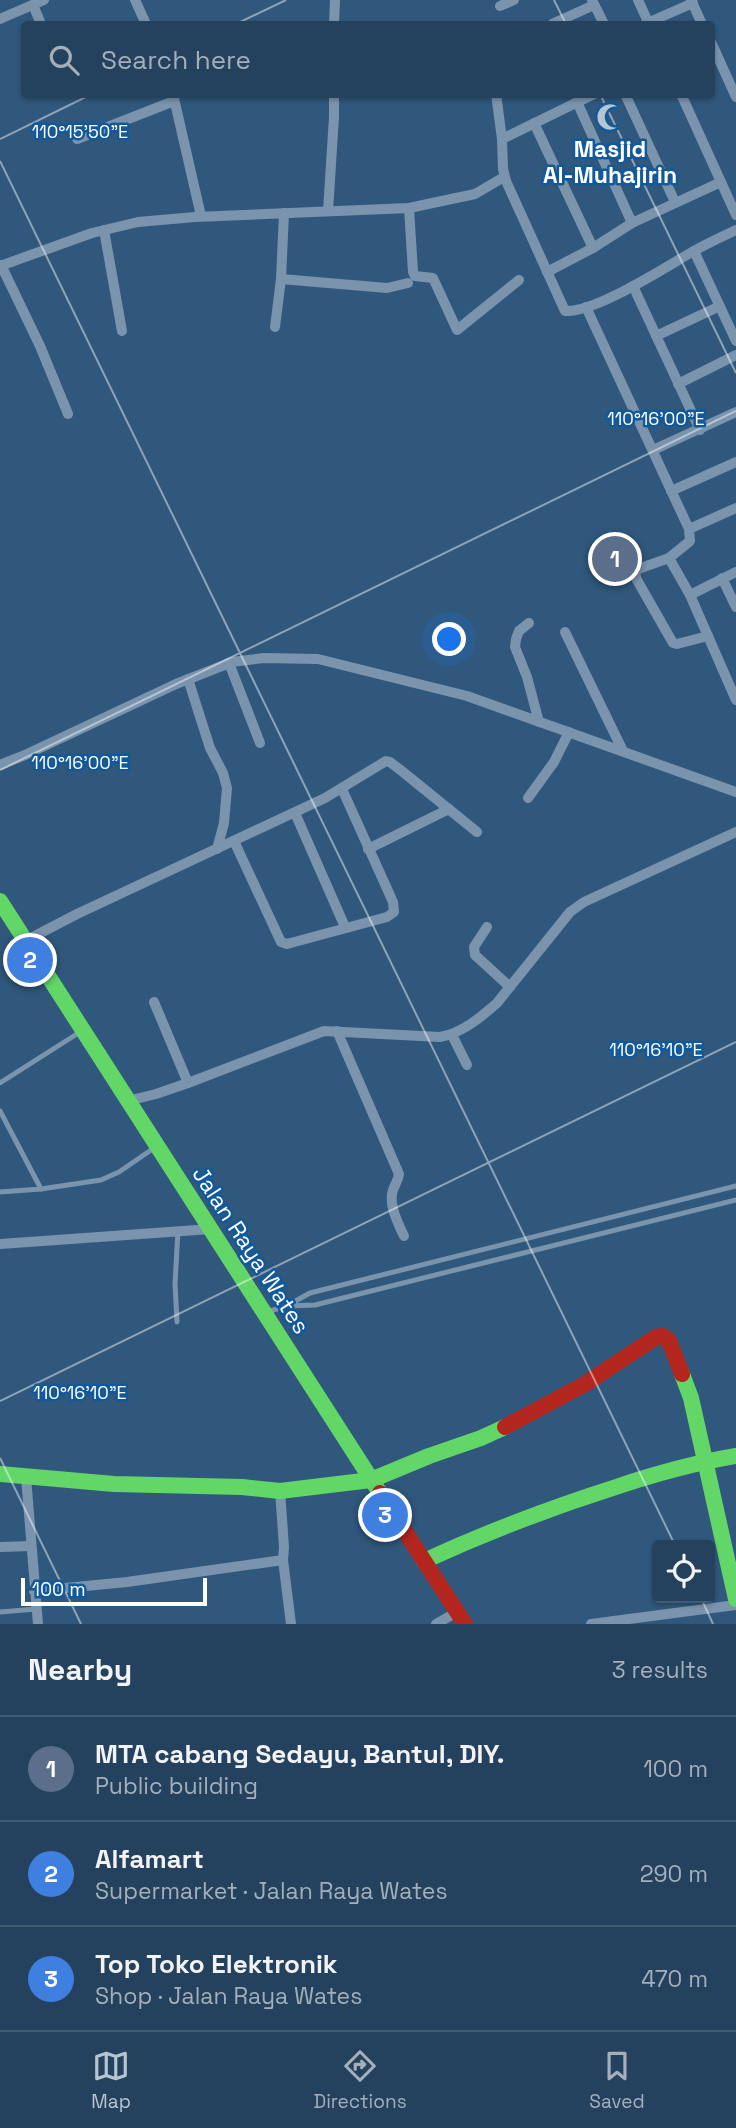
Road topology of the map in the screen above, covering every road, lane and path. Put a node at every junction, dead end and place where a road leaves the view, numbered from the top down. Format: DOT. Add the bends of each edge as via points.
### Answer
graph roads {
  1 [pos="135,0"];
  2 [pos="335,0"];
  3 [pos="514,0"];
  4 [pos="638,0"];
  5 [pos="38,2"];
  6 [pos="593,2"];
  7 [pos="692,2"];
  8 [pos="500,6"];
  9 [pos="0,19"];
  10 [pos="41,21"];
  11 [pos="145,21"];
  12 [pos="334,21"];
  13 [pos="558,21"];
  14 [pos="602,21"];
  15 [pos="647,21"];
  16 [pos="654,21"];
  17 [pos="701,21"];
  18 [pos="715,51"];
  19 [pos="736,97"];
  20 [pos="173,98"];
  21 [pos="334,98"];
  22 [pos="497,98"];
  23 [pos="586,98"];
  24 [pos="627,98"];
  25 [pos="683,98"];
  26 [pos="577,102"];
  27 [pos="534,123"];
  28 [pos="77,139"];
  29 [pos="502,139"];
  30 [pos="504,177"];
  31 [pos="722,182"];
  32 [pos="674,202"];
  33 [pos="409,208"];
  34 [pos="328,211"];
  35 [pos="284,213"];
  36 [pos="736,215"];
  37 [pos="201,216"];
  38 [pos="632,223"];
  39 [pos="104,230"];
  40 [pos="736,230"];
  41 [pos="593,248"];
  42 [pos="694,251"];
  43 [pos="1,265"];
  44 [pos="547,272"];
  45 [pos="281,279"];
  46 [pos="519,281"];
  47 [pos="408,283"];
  48 [pos="633,286"];
  49 [pos="720,306"];
  50 [pos="586,307"];
  51 [pos="275,327"];
  52 [pos="122,331"];
  53 [pos="656,336"];
  54 [pos="736,341"];
  55 [pos="736,355"];
  56 [pos="678,383"];
  57 [pos="736,412"];
  58 [pos="68,414"];
  59 [pos="700,430"];
  60 [pos="653,450"];
  61 [pos="736,462"];
  62 [pos="671,491"];
  63 [pos="736,508"];
  64 [pos="689,529"];
  65 [pos="669,558"];
  66 [pos="736,572"];
  67 [pos="722,578"];
  68 [pos="690,595"];
  69 [pos="736,607"];
  70 [pos="529,623"];
  71 [pos="565,632"];
  72 [pos="708,636"];
  73 [pos="229,663"];
  74 [pos="188,679"];
  75 [pos="736,700"];
  76 [pos="539,722"];
  77 [pos="569,732"];
  78 [pos="260,743"];
  79 [pos="623,751"];
  80 [pos="0,765"];
  81 [pos="342,789"];
  82 [pos="736,792"];
  83 [pos="528,798"];
  84 [pos="449,809"];
  85 [pos="295,813"];
  86 [pos="477,832"];
  87 [pos="736,832"];
  88 [pos="234,841"];
  89 [pos="217,849"];
  90 [pos="368,849"];
  91 [pos="0,901"];
  92 [pos="345,927"];
  93 [pos="487,927"];
  94 [pos="25,941"];
  95 [pos="510,987"];
  96 [pos="154,1002"];
  97 [pos="82,1031"];
  98 [pos="337,1031"];
  99 [pos="452,1035"];
  100 [pos="467,1065"];
  101 [pos="0,1083"];
  102 [pos="188,1083"];
  103 [pos="127,1101"];
  104 [pos="0,1111"];
  105 [pos="157,1146"];
  106 [pos="736,1186"];
  107 [pos="41,1189"];
  108 [pos="0,1192"];
  109 [pos="736,1199"];
  110 [pos="211,1229"];
  111 [pos="177,1230"];
  112 [pos="404,1236"];
  113 [pos="0,1244"];
  114 [pos="287,1306"];
  115 [pos="265,1313"];
  116 [pos="177,1322"];
  117 [pos="736,1455"];
  118 [pos="704,1460"];
  119 [pos="0,1474"];
  120 [pos="26,1477"];
  121 [pos="371,1480"];
  122 [pos="280,1491"];
  123 [pos="31,1546"];
  124 [pos="0,1547"];
  125 [pos="283,1560"];
  126 [pos="424,1561"];
  127 [pos="34,1591"];
  128 [pos="736,1599"];
  129 [pos="736,1605"];
  130 [pos="36,1609"];
  131 [pos="0,1612"];
  132 [pos="461,1618"];
  133 [pos="38,1624"];
  134 [pos="291,1624"];
  135 [pos="436,1624"];
  136 [pos="591,1624"];
  1 -- 11 [label="street"];
  2 -- 12 [label="street"];
  3 -- 8 [label="street"];
  4 -- 15 [label="street"];
  5 -- 9 [label="street"];
  5 -- 10 [label="street"];
  6 -- 13 [label="street"];
  6 -- 14 [label="street"];
  7 -- 16 [label="street"];
  7 -- 17 [label="street"];
  18 -- 19 [label="street"];
  20 -- 28 [label="street"];
  20 -- 37 [label="street"];
  21 -- 34 [label="street"];
  22 -- 29 [label="street"];
  23 -- 26 [label="street"];
  24 -- 32 [label="street"];
  25 -- 31 [label="street"];
  26 -- 27 [label="street"];
  26 -- 38 [label="street"];
  27 -- 29 [label="street"];
  27 -- 41 [label="street"];
  29 -- 30 [label="street"];
  30 -- 33 [label="street" via="475,194"];
  30 -- 44 [label="street"];
  31 -- 32 [label="street"];
  31 -- 36 [label="street"];
  32 -- 38 [label="street"];
  33 -- 34 [label="street"];
  33 -- 46 [label="street" via="413,272 433,278 457,330"];
  34 -- 35 [label="street"];
  35 -- 37 [label="street"];
  35 -- 45 [label="street"];
  37 -- 39 [label="street"];
  38 -- 41 [label="street"];
  39 -- 43 [label="street"];
  39 -- 52 [label="street"];
  40 -- 42 [label="street"];
  41 -- 44 [label="street"];
  42 -- 48 [label="street"];
  42 -- 49 [label="street"];
  43 -- 58 [label="street"];
  44 -- 50 [label="street" via="565,311"];
  45 -- 47 [label="street" via="387,288"];
  45 -- 51 [label="street"];
  48 -- 50 [label="street"];
  48 -- 53 [label="street"];
  49 -- 53 [label="street"];
  49 -- 54 [label="street"];
  50 -- 60 [label="street"];
  53 -- 56 [label="street"];
  55 -- 56 [label="street"];
  56 -- 59 [label="street"];
  57 -- 59 [label="street"];
  59 -- 60 [label="street"];
  60 -- 62 [label="street"];
  61 -- 62 [label="street"];
  62 -- 64 [label="street"];
  63 -- 64 [label="street"];
  64 -- 65 [label="street" via="690,541"];
  65 -- 68 [label="street"];
  65 -- 72 [label="street" via="638,569 637,580 673,643"];
  66 -- 67 [label="street"];
  67 -- 68 [label="street"];
  67 -- 69 [label="street"];
  68 -- 72 [label="street"];
  70 -- 76 [label="street" via="519,631 515,647"];
  71 -- 79 [label="street"];
  72 -- 75 [label="street"];
  73 -- 74 [label="street"];
  73 -- 76 [label="street" via="318,659 467,696"];
  73 -- 78 [label="street"];
  74 -- 80 [label="street"];
  74 -- 89 [label="street" via="227,788"];
  76 -- 77 [label="street"];
  77 -- 79 [label="street"];
  77 -- 83 [label="street"];
  79 -- 82 [label="street"];
  81 -- 84 [label="street" via="390,762"];
  81 -- 85 [label="street"];
  81 -- 90 [label="street"];
  84 -- 86 [label="street"];
  84 -- 90 [label="street"];
  85 -- 88 [label="street"];
  85 -- 92 [label="street"];
  87 -- 95 [label="street" via="584,902 570,912"];
  88 -- 89 [label="street"];
  88 -- 92 [label="street" via="281,942"];
  89 -- 94 [label="street"];
  90 -- 92 [label="street" via="394,912"];
  91 -- 94 [label="main road, Jalan Raya Wates"];
  93 -- 95 [label="street" via="474,947 475,955"];
  94 -- 97 [label="main road, Jalan Raya Wates"];
  95 -- 99 [label="street" via="483,1015"];
  96 -- 102 [label="street"];
  97 -- 101 [label="lane"];
  97 -- 103 [label="main road, Jalan Raya Wates"];
  98 -- 99 [label="street"];
  98 -- 102 [label="street" via="302,1038"];
  98 -- 112 [label="street" via="399,1174 393,1205"];
  99 -- 100 [label="street"];
  102 -- 103 [label="street"];
  103 -- 105 [label="main road, Jalan Raya Wates"];
  104 -- 107 [label="lane"];
  105 -- 107 [label="lane" via="101,1180"];
  105 -- 110 [label="main road, Jalan Raya Wates"];
  106 -- 114 [label="lane" via="310,1293"];
  107 -- 108 [label="lane"];
  109 -- 114 [label="lane" via="315,1305"];
  110 -- 111 [label="street"];
  110 -- 115 [label="main road, Jalan Raya Wates"];
  111 -- 113 [label="street"];
  111 -- 116 [label="lane"];
  114 -- 115 [label="lane"];
  115 -- 121 [label="main road, Jalan Raya Wates"];
  117 -- 118 [label="main road"];
  118 -- 121 [label="main road" via="691,1398 663,1336 509,1425"];
  118 -- 126 [label="main road" via="550,1507"];
  118 -- 128 [label="main road"];
  119 -- 120 [label="main road"];
  120 -- 122 [label="main road"];
  120 -- 123 [label="street"];
  121 -- 122 [label="main road"];
  121 -- 126 [label="main road, Jalan Raya Wates"];
  122 -- 125 [label="street"];
  123 -- 124 [label="street"];
  123 -- 127 [label="street"];
  125 -- 127 [label="street"];
  125 -- 134 [label="street"];
  126 -- 132 [label="main road, Jalan Raya Wates"];
  127 -- 130 [label="street"];
  129 -- 136 [label="street"];
  130 -- 131 [label="lane"];
  130 -- 133 [label="street"];
  132 -- 135 [label="street"];
}
